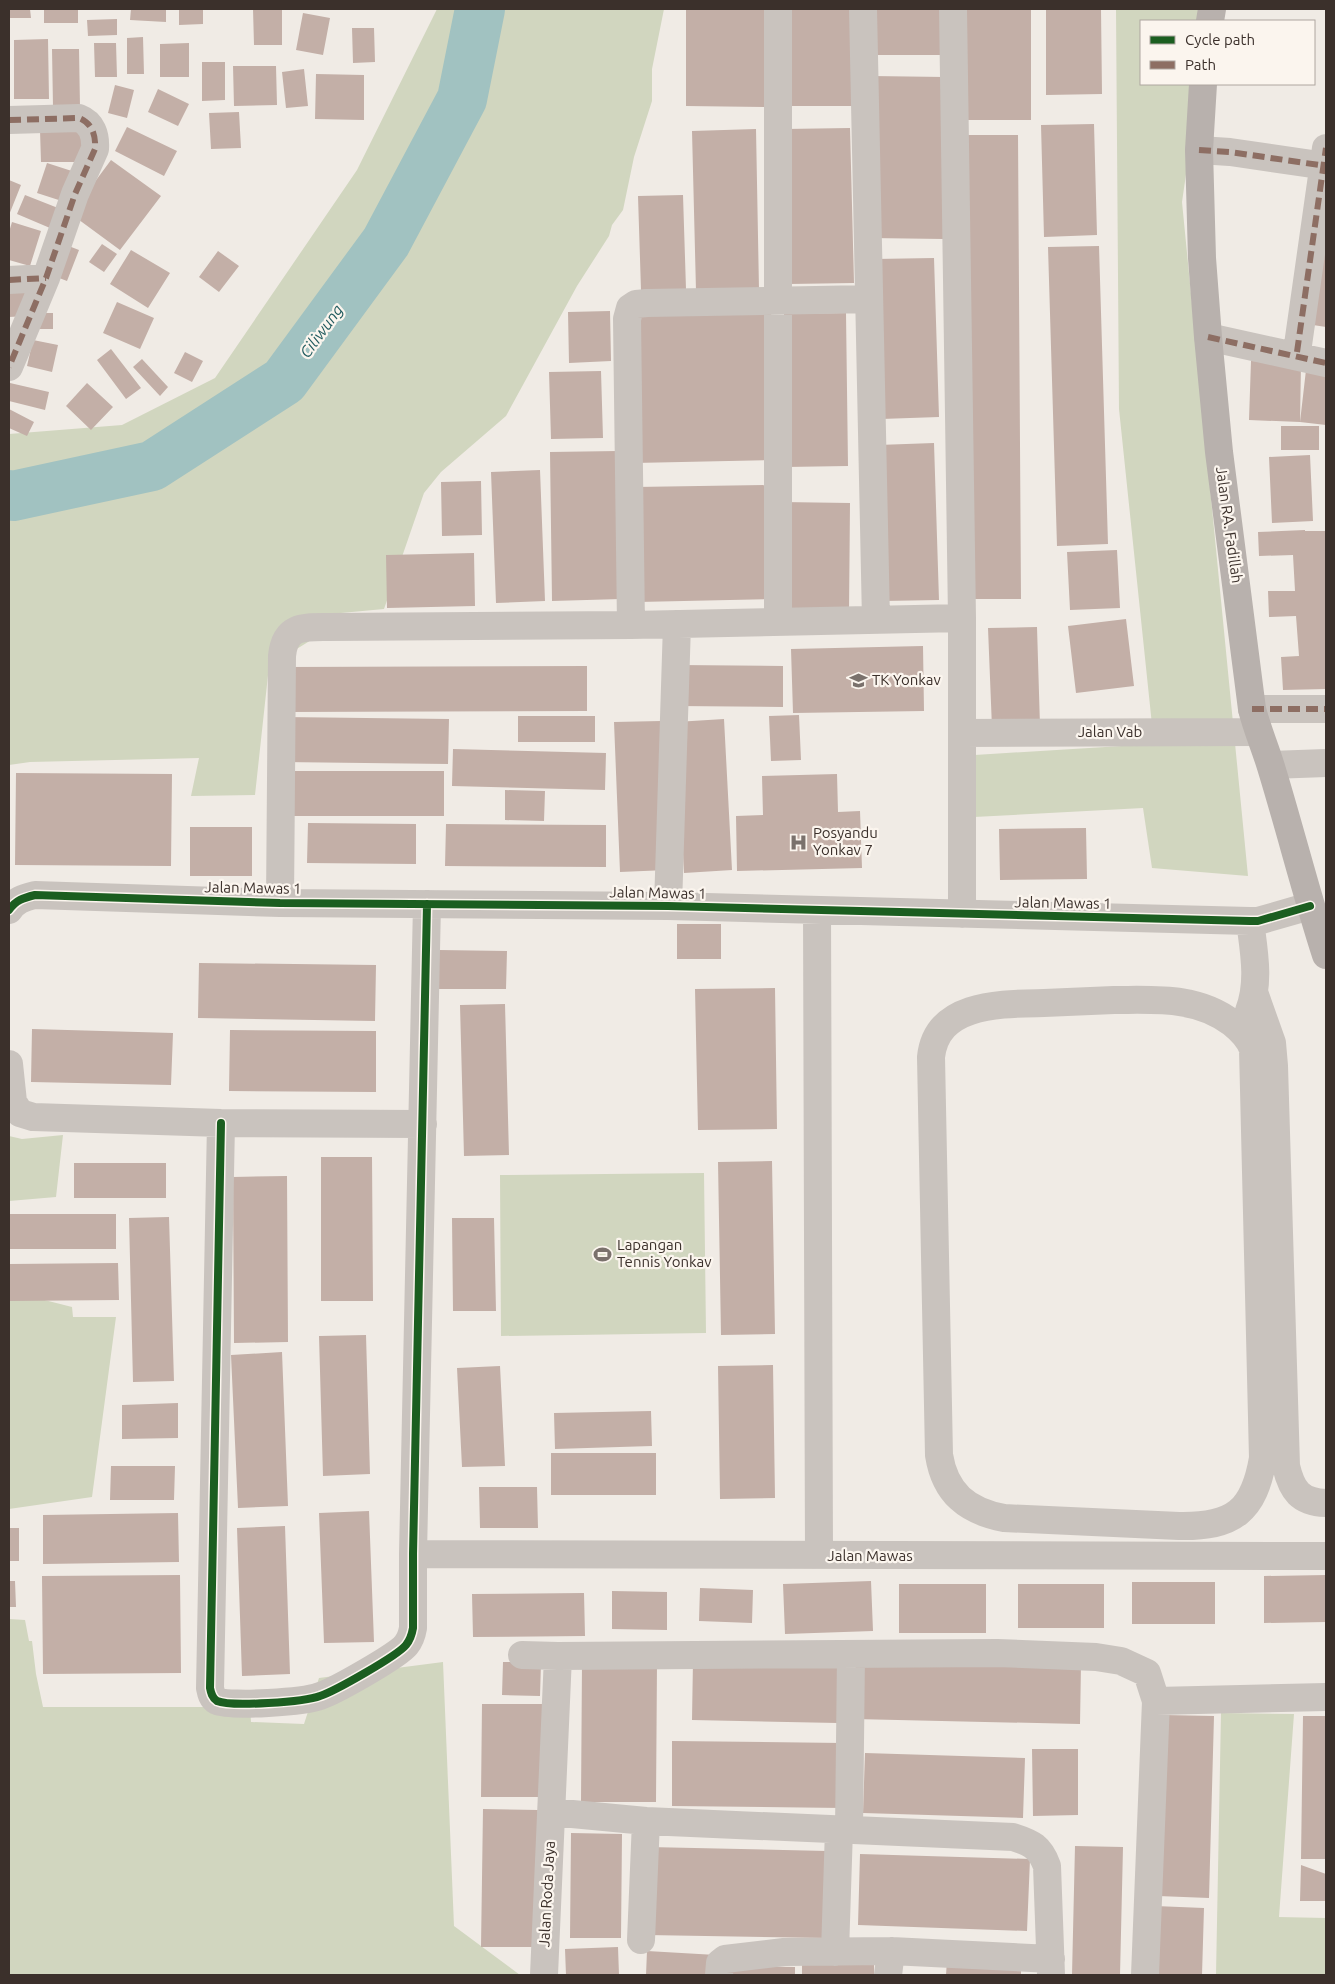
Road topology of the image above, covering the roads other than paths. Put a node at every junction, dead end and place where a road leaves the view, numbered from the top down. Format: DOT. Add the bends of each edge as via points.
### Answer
graph roads {
  1 [pos="778,9"];
  2 [pos="864,9"];
  3 [pos="954,9"];
  4 [pos="1203,85"];
  5 [pos="9,120"];
  6 [pos="1199,150"];
  7 [pos="1325,160"];
  8 [pos="46,278"];
  9 [pos="9,280"];
  10 [pos="779,299"];
  11 [pos="869,299"];
  12 [pos="1208,337"];
  13 [pos="1297,352"];
  14 [pos="1326,363"];
  15 [pos="9,367"];
  16 [pos="962,618"];
  17 [pos="876,620"];
  18 [pos="778,622"];
  19 [pos="677,624"];
  20 [pos="631,625"];
  21 [pos="1326,709"];
  22 [pos="1255,720"];
  23 [pos="962,733"];
  24 [pos="1326,763"];
  25 [pos="1271,765"];
  26 [pos="280,903"];
  27 [pos="427,904"];
  28 [pos="668,906"];
  29 [pos="1310,906"];
  30 [pos="9,910"];
  31 [pos="817,910"];
  32 [pos="962,914"];
  33 [pos="1250,921"];
  34 [pos="1326,955"];
  35 [pos="1255,995"];
  36 [pos="1242,1031"];
  37 [pos="9,1064"];
  38 [pos="221,1123"];
  39 [pos="423,1124"];
  40 [pos="1326,1503"];
  41 [pos="413,1554"];
  42 [pos="819,1555"];
  43 [pos="1326,1556"];
  44 [pos="522,1655"];
  45 [pos="851,1655"];
  46 [pos="558,1656"];
  47 [pos="1326,1697"];
  48 [pos="1156,1701"];
  49 [pos="551,1812"];
  50 [pos="646,1820"];
  51 [pos="844,1830"];
  52 [pos="642,1940"];
  53 [pos="835,1952"];
  54 [pos="890,1963"];
  55 [pos="1051,1967"];
  56 [pos="544,1975"];
  57 [pos="719,1975"];
  58 [pos="1145,1975"];
  1 -- 10 [label="street"];
  2 -- 11 [label="street"];
  3 -- 16 [label="street"];
  4 -- 6 [label="main road, Jalan RA. Fadillah"];
  5 -- 8 [label="street" via="79,118 89,124 94,135 95,149 75,194"];
  6 -- 7 [label="street"];
  6 -- 12 [label="main road, Jalan RA. Fadillah"];
  7 -- 13 [label="street"];
  8 -- 9 [label="street"];
  8 -- 15 [label="street"];
  10 -- 11 [label="street"];
  10 -- 18 [label="street"];
  10 -- 20 [label="street" via="646,302 636,304 628,312"];
  11 -- 17 [label="street"];
  12 -- 14 [label="street"];
  12 -- 22 [label="main road, Jalan RA. Fadillah" via="1219,452"];
  16 -- 17 [label="street"];
  16 -- 23 [label="street"];
  17 -- 18 [label="street"];
  18 -- 19 [label="street"];
  19 -- 20 [label="street"];
  19 -- 28 [label="street"];
  20 -- 26 [label="street" via="305,627 290,634 282,656"];
  21 -- 22 [label="street, Jalan Vab"];
  22 -- 23 [label="street, Jalan Vab"];
  22 -- 25 [label="main road, Jalan RA. Fadillah"];
  23 -- 32 [label="street"];
  24 -- 25 [label="street"];
  25 -- 29 [label="main road, Jalan RA. Fadillah"];
  26 -- 27 [label="street, Jalan Mawas 1"];
  26 -- 30 [label="street, Jalan Mawas 1" via="35,895 22,898"];
  27 -- 28 [label="street, Jalan Mawas 1"];
  27 -- 39 [label="street"];
  28 -- 31 [label="street, Jalan Mawas 1"];
  29 -- 33 [label="street, Jalan Mawas 1"];
  29 -- 34 [label="main road, Jalan RA. Fadillah"];
  31 -- 32 [label="street, Jalan Mawas 1"];
  31 -- 42 [label="street"];
  32 -- 33 [label="street, Jalan Mawas 1"];
  33 -- 35 [label="street" via="1256,964"];
  35 -- 36 [label="street"];
  35 -- 40 [label="street" via="1272,1043 1274,1066 1286,1466 1295,1490 1302,1498"];
  36 -- 36 [label="street" via="1250,1040 1254,1060 1263,1458 1256,1490 1235,1516 1198,1526 1004,1518 973,1508 951,1490 941,1469 939,1455 931,1057 938,1034 959,1016 992,1005 1114,1000 1170,1000 1200,1005"];
  37 -- 38 [label="street" via="13,1102 20,1113 33,1117"];
  38 -- 39 [label="street"];
  38 -- 41 [label="street" via="212,1696 223,1702 308,1700 390,1658 412,1636"];
  39 -- 41 [label="street"];
  41 -- 42 [label="street, Jalan Mawas"];
  42 -- 43 [label="street, Jalan Mawas"];
  44 -- 46 [label="street"];
  45 -- 46 [label="street"];
  45 -- 48 [label="street" via="997,1653 1096,1657 1122,1661 1147,1673"];
  45 -- 51 [label="street"];
  46 -- 49 [label="street, Jalan Roda Jaya"];
  47 -- 48 [label="street"];
  48 -- 58 [label="street"];
  49 -- 50 [label="street"];
  49 -- 56 [label="street, Jalan Roda Jaya"];
  50 -- 51 [label="street"];
  50 -- 52 [label="street"];
  51 -- 53 [label="street"];
  51 -- 55 [label="street" via="1013,1837 1030,1842 1043,1854 1047,1866"];
  53 -- 54 [label="street"];
  53 -- 57 [label="street" via="784,1952 729,1958 721,1962"];
  54 -- 55 [label="street"];
}
